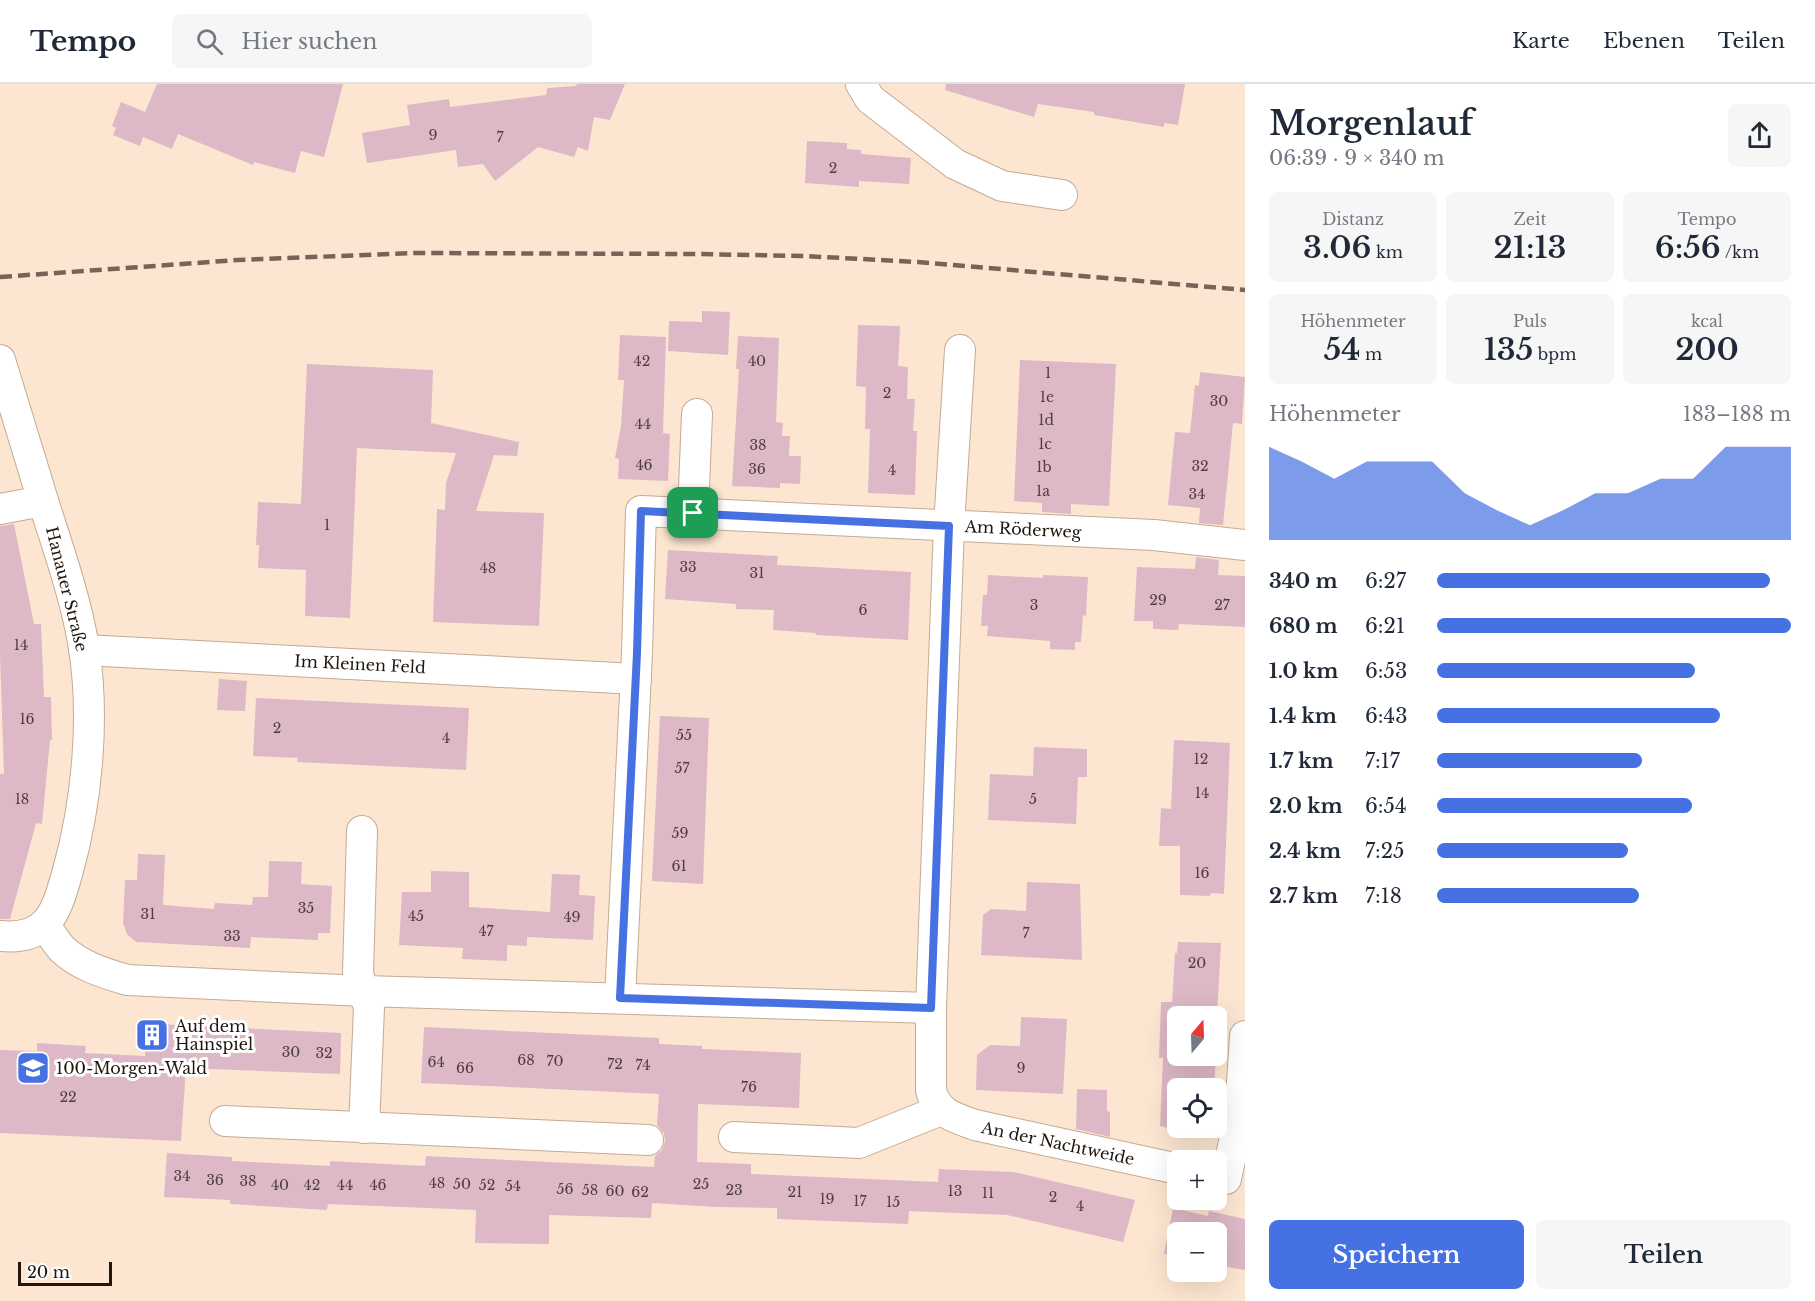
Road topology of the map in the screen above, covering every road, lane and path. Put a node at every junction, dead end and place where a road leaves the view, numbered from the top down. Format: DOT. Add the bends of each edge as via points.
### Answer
graph roads {
  1 [pos="861,84"];
  2 [pos="1062,195"];
  3 [pos="960,350"];
  4 [pos="0,360"];
  5 [pos="697,414"];
  6 [pos="43,501"];
  7 [pos="0,509"];
  8 [pos="693,513"];
  9 [pos="949,526"];
  10 [pos="1245,545"];
  11 [pos="84,650"];
  12 [pos="636,679"];
  13 [pos="362,831"];
  14 [pos="45,925"];
  15 [pos="0,936"];
  16 [pos="364,991"];
  17 [pos="620,998"];
  18 [pos="931,1008"];
  19 [pos="1245,1036"];
  20 [pos="941,1110"];
  21 [pos="225,1121"];
  22 [pos="364,1128"];
  23 [pos="734,1137"];
  24 [pos="648,1140"];
  25 [pos="1167,1166"];
  26 [pos="1229,1180"];
  1 -- 2 [label="street" via="870,99 955,164 1002,186"];
  3 -- 9 [label="street"];
  4 -- 6 [label="street, Hanauer Straße"];
  5 -- 8 [label="street"];
  6 -- 7 [label="street"];
  6 -- 11 [label="street, Hanauer Straße"];
  8 -- 9 [label="street, Am Röderweg"];
  8 -- 12 [label="street, Am Röderweg" via="641,511"];
  9 -- 10 [label="street, Am Röderweg" via="1154,535"];
  9 -- 18 [label="street"];
  11 -- 12 [label="street, Im Kleinen Feld"];
  11 -- 14 [label="street, Hanauer Straße" via="87,766 82,810 63,887"];
  12 -- 17 [label="street"];
  13 -- 16 [label="street" via="358,974"];
  14 -- 15 [label="street" via="18,938"];
  14 -- 16 [label="street" via="62,949 81,962 127,980"];
  16 -- 17 [label="street"];
  16 -- 22 [label="street" via="369,1008"];
  17 -- 18 [label="street"];
  18 -- 20 [label="street" via="931,1090"];
  19 -- 26 [label="street" via="1240,1113"];
  20 -- 23 [label="street" via="859,1143"];
  20 -- 25 [label="street, An der Nachtweide" via="975,1125"];
  21 -- 22 [label="street"];
  22 -- 24 [label="street"];
}
